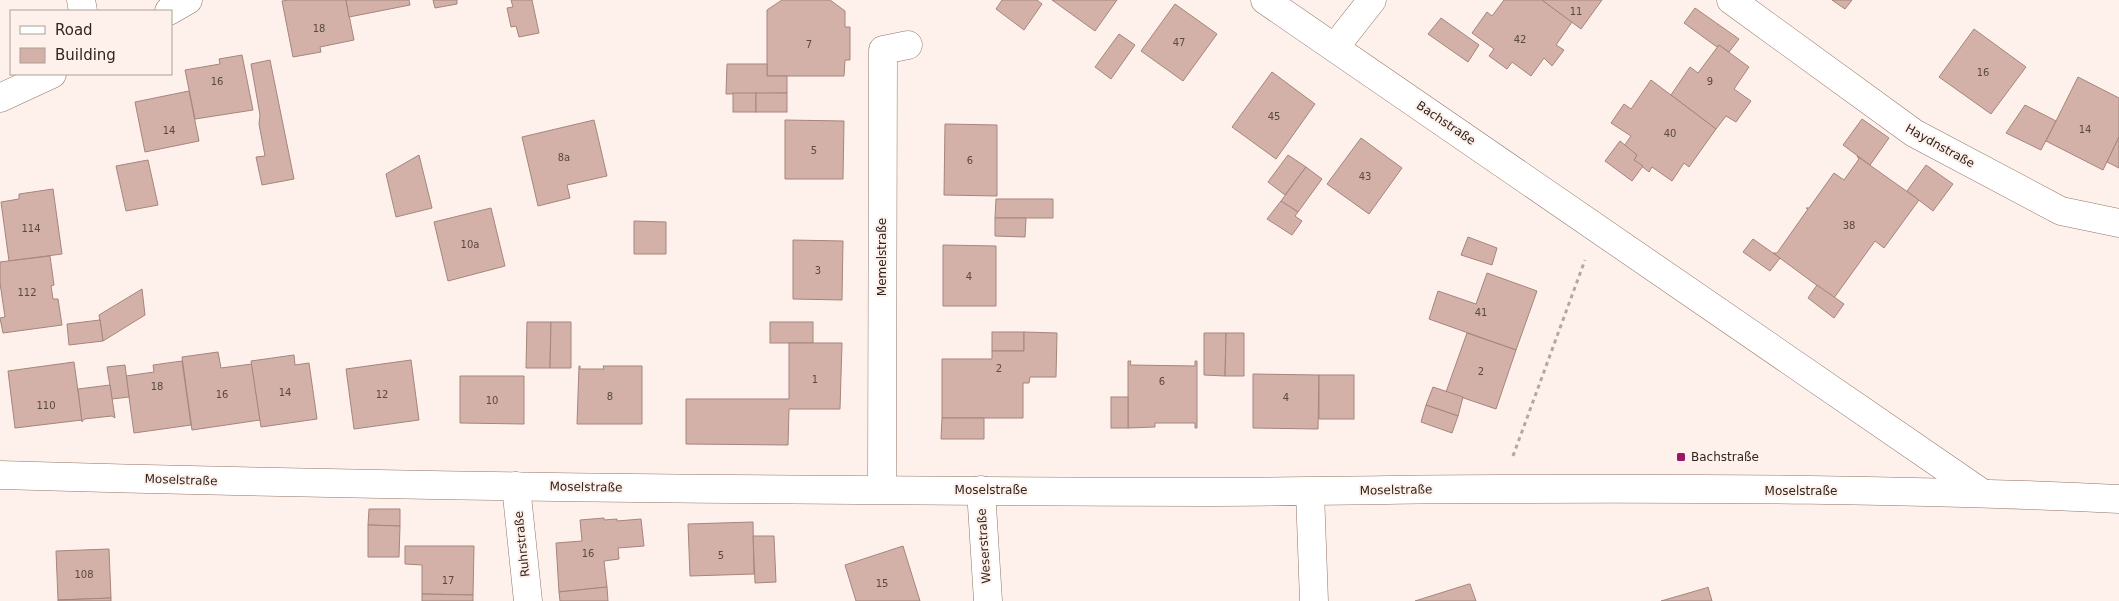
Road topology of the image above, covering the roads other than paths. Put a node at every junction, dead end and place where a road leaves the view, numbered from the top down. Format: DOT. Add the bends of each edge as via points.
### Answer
graph roads {
  1 [pos="188,0"];
  2 [pos="1265,0"];
  3 [pos="1372,0"];
  4 [pos="1731,0"];
  5 [pos="171,10"];
  6 [pos="908,45"];
  7 [pos="1335,47"];
  8 [pos="50,75"];
  9 [pos="0,98"];
  10 [pos="2119,223"];
  11 [pos="0,475"];
  12 [pos="516,486"];
  13 [pos="882,489"];
  14 [pos="981,490"];
  15 [pos="1310,492"];
  16 [pos="1982,493"];
  17 [pos="2119,499"];
  18 [pos="528,601"];
  19 [pos="988,601"];
  20 [pos="1314,601"];
  1 -- 5 [label="street"];
  2 -- 7 [label="street, Bachstraße"];
  3 -- 7 [label="street"];
  4 -- 10 [label="street, Haydnstraße" via="1914,134 2061,211"];
  6 -- 13 [label="street, Memelstraße" via="883,50"];
  7 -- 16 [label="street, Bachstraße"];
  8 -- 9 [label="street"];
  11 -- 12 [label="street, Moselstraße" via="349,485"];
  12 -- 13 [label="street, Moselstraße"];
  12 -- 18 [label="street, Ruhrstraße"];
  13 -- 14 [label="street, Moselstraße"];
  14 -- 15 [label="street, Moselstraße"];
  14 -- 19 [label="street, Weserstraße"];
  15 -- 16 [label="street, Moselstraße" via="1501,489"];
  15 -- 20 [label="street"];
  16 -- 17 [label="street"];
}
